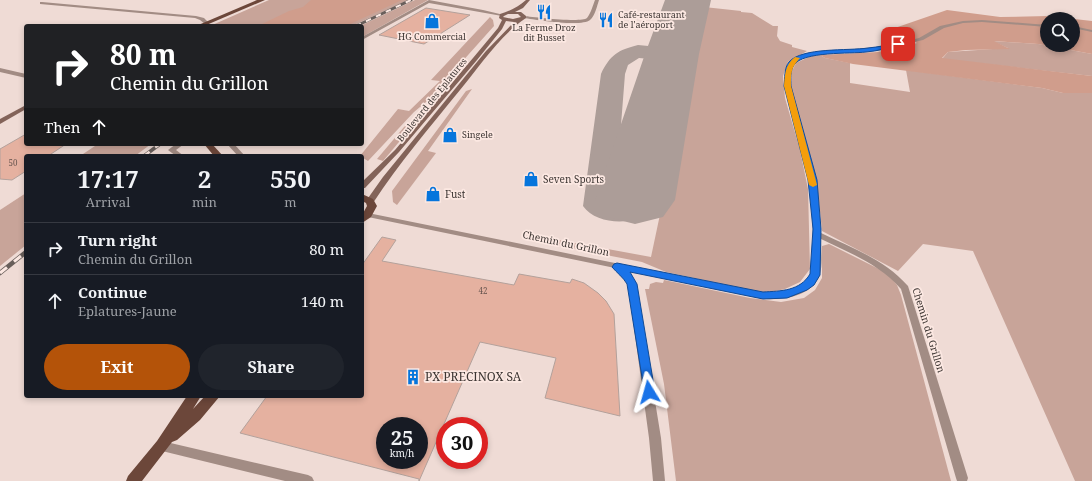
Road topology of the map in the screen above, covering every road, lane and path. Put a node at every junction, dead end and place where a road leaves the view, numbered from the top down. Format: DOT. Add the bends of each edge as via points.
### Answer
graph roads {
  1 [pos="262,0"];
  2 [pos="528,0"];
  3 [pos="597,0"];
  4 [pos="430,1"];
  5 [pos="42,2"];
  6 [pos="522,7"];
  7 [pos="510,13"];
  8 [pos="522,17"];
  9 [pos="503,18"];
  10 [pos="207,23"];
  11 [pos="1040,25"];
  12 [pos="1080,28"];
  13 [pos="1092,31"];
  14 [pos="364,38"];
  15 [pos="0,70"];
  16 [pos="24,76"];
  17 [pos="24,108"];
  18 [pos="0,122"];
  19 [pos="178,146"];
  20 [pos="210,146"];
  21 [pos="232,146"];
  22 [pos="178,154"];
  23 [pos="217,154"];
  24 [pos="240,154"];
  25 [pos="364,184"];
  26 [pos="366,199"];
  27 [pos="365,217"];
  28 [pos="817,234"];
  29 [pos="617,267"];
  30 [pos="193,398"];
  31 [pos="211,398"];
  32 [pos="162,446"];
  33 [pos="962,478"];
  34 [pos="133,481"];
  35 [pos="308,481"];
  36 [pos="659,481"];
  1 -- 10 [label="main road"];
  2 -- 6 [label="main road"];
  3 -- 8 [label="street" via="589,18 584,21"];
  4 -- 9 [label="street" via="483,10"];
  4 -- 14 [label="street"];
  5 -- 10 [label="street" via="196,17"];
  6 -- 7 [label="main road"];
  6 -- 8 [label="main road"];
  7 -- 8 [label="main road"];
  7 -- 9 [label="main road"];
  8 -- 9 [label="main road"];
  8 -- 26 [label="main road, Boulevard des Eplatures" via="484,58"];
  9 -- 25 [label="main road, Boulevard des Eplatures" via="500,28 397,151"];
  11 -- 28 [label="street" via="963,22 942,27 921,39 888,47 812,54 793,61 788,72 788,86 812,180"];
  12 -- 13 [label="street"];
  15 -- 16 [label="street"];
  17 -- 18 [label="main road"];
  19 -- 22 [label="street" via="171,150"];
  20 -- 23 [label="main road"];
  21 -- 24 [label="street"];
  26 -- 27 [label="main road" via="372,209"];
  27 -- 29 [label="street, Chemin du Grillon"];
  28 -- 29 [label="street, Chemin du Grillon" via="815,275 804,288 787,295 763,296"];
  28 -- 33 [label="street, Chemin du Grillon" via="886,268 905,288"];
  29 -- 36 [label="street" via="626,274 632,284"];
  30 -- 32 [label="main road"];
  31 -- 32 [label="main road"];
  32 -- 34 [label="main road"];
  32 -- 35 [label="street"];
}
